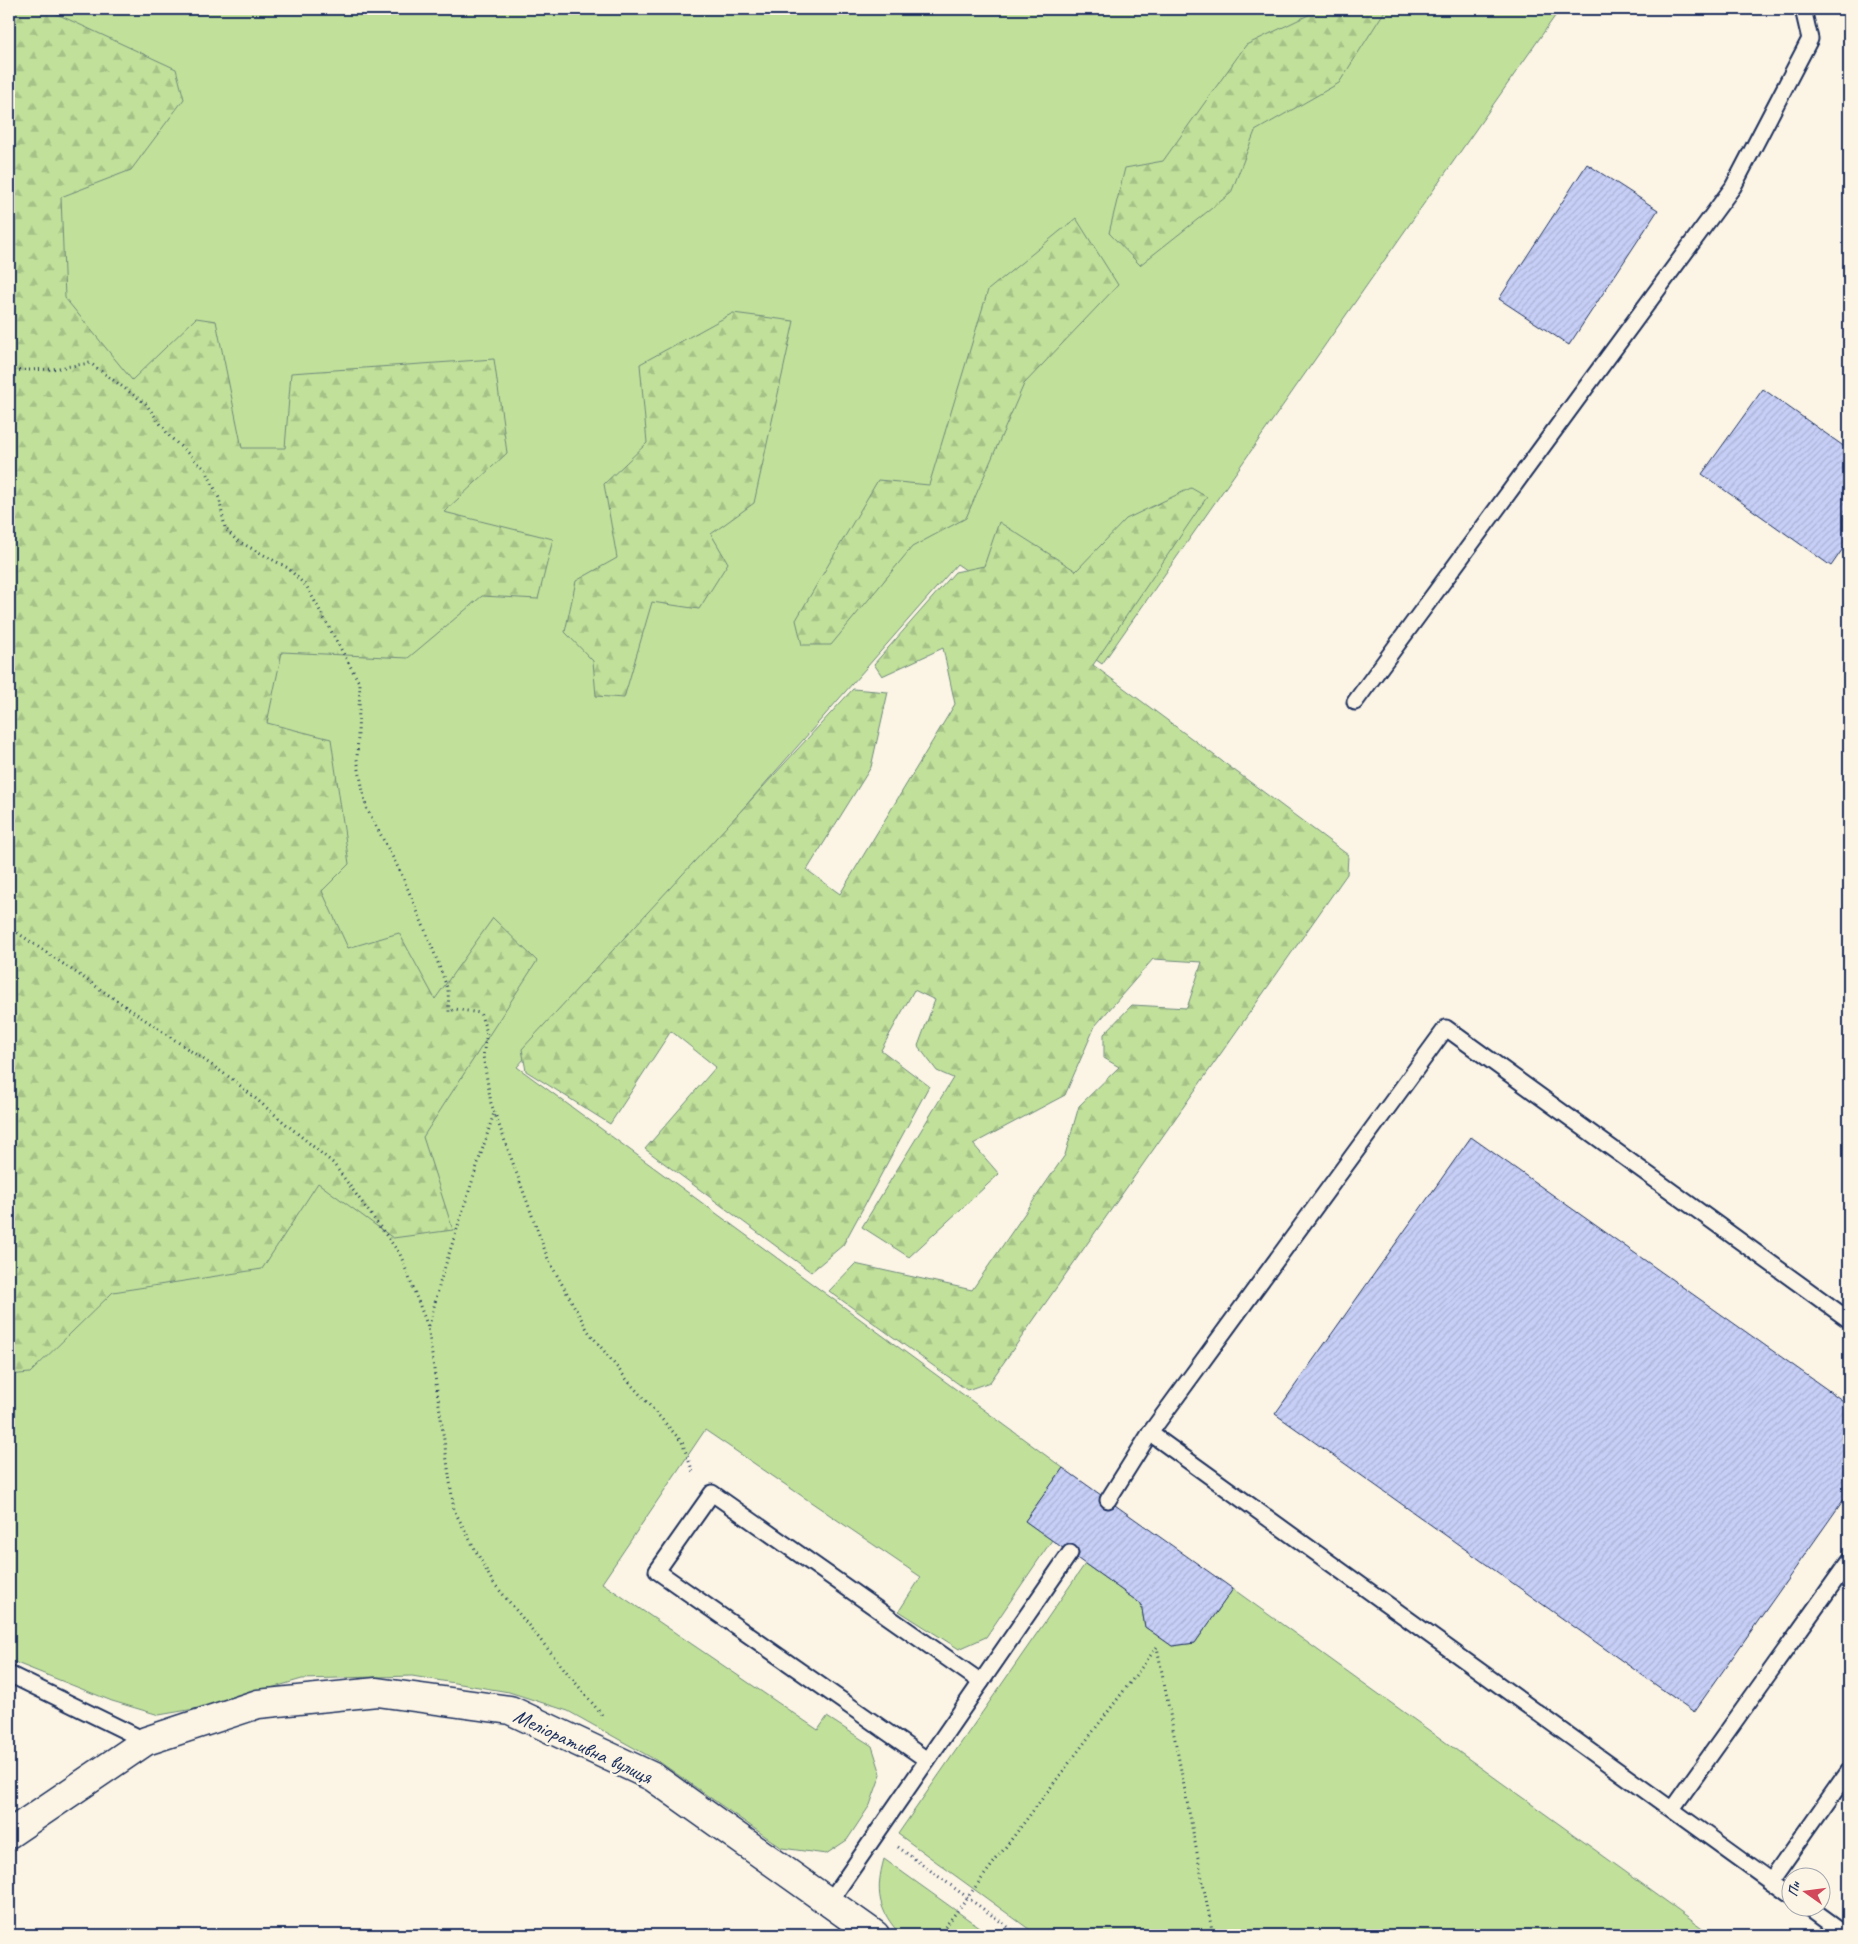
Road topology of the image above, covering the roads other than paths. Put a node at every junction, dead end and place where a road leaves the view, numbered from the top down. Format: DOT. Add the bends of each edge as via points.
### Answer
graph roads {
  1 [pos="1803,9"];
  2 [pos="1355,702"];
  3 [pos="1849,1320"];
  4 [pos="1150,1433"];
  5 [pos="1108,1500"];
  6 [pos="1070,1553"];
  7 [pos="1849,1561"];
  8 [pos="9,1674"];
  9 [pos="981,1682"];
  10 [pos="146,1741"];
  11 [pos="927,1760"];
  12 [pos="1849,1770"];
  13 [pos="1672,1809"];
  14 [pos="9,1834"];
  15 [pos="1771,1881"];
  16 [pos="1780,1888"];
  17 [pos="830,1901"];
  18 [pos="1821,1916"];
  19 [pos="875,1935"];
  20 [pos="1847,1935"];
  1 -- 2 [label="lane" via="1810,39 1733,187"];
  3 -- 4 [label="lane" via="1446,1028"];
  4 -- 5 [label="lane"];
  4 -- 13 [label="lane"];
  6 -- 9 [label="lane"];
  7 -- 13 [label="lane"];
  8 -- 10 [label="lane"];
  9 -- 11 [label="lane"];
  9 -- 11 [label="lane" via="712,1493 657,1571"];
  10 -- 14 [label="street, Меліоративна вулиця"];
  10 -- 17 [label="street, Меліоративна вулиця" via="258,1704 377,1692 510,1710 653,1777"];
  11 -- 17 [label="lane"];
  12 -- 15 [label="lane"];
  13 -- 15 [label="lane"];
  15 -- 16 [label="lane"];
  17 -- 19 [label="street, Меліоративна вулиця"];
  18 -- 20 [label="lane"];
}
